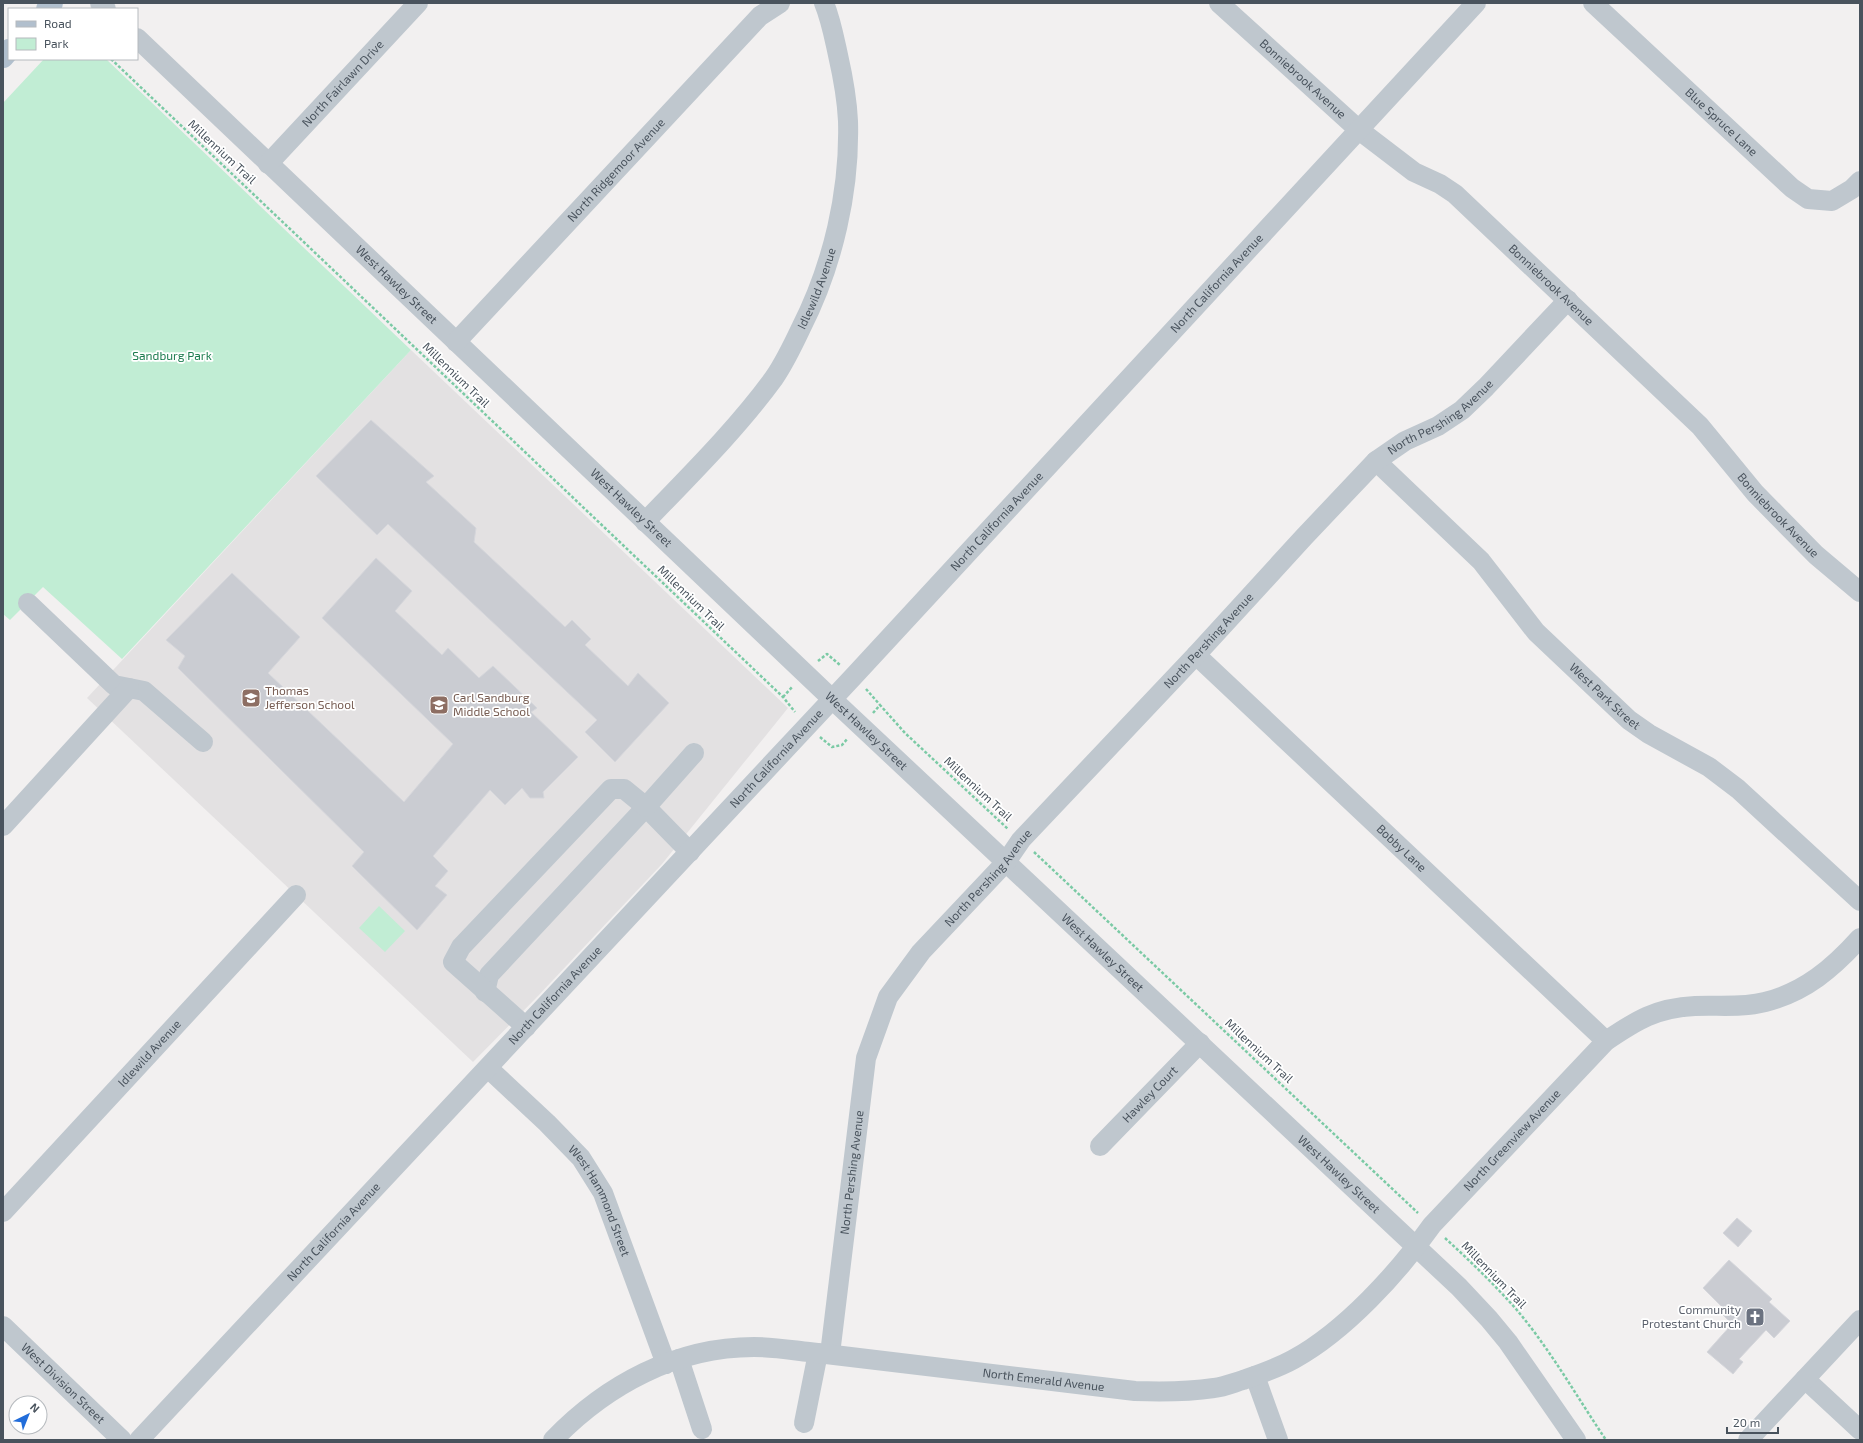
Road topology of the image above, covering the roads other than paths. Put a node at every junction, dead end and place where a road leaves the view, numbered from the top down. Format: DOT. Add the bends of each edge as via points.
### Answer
graph roads {
  1 [pos="418,3"];
  2 [pos="780,3"];
  3 [pos="824,3"];
  4 [pos="1219,3"];
  5 [pos="1476,3"];
  6 [pos="1593,3"];
  7 [pos="138,39"];
  8 [pos="1359,130"];
  9 [pos="268,164"];
  10 [pos="1860,181"];
  11 [pos="1568,300"];
  12 [pos="456,342"];
  13 [pos="1376,461"];
  14 [pos="645,522"];
  15 [pos="1859,590"];
  16 [pos="28,603"];
  17 [pos="1196,655"];
  18 [pos="129,688"];
  19 [pos="832,699"];
  20 [pos="203,742"];
  21 [pos="694,753"];
  22 [pos="646,807"];
  23 [pos="3,826"];
  24 [pos="690,852"];
  25 [pos="1006,862"];
  26 [pos="296,895"];
  27 [pos="1860,902"];
  28 [pos="1860,938"];
  29 [pos="485,992"];
  30 [pos="526,1027"];
  31 [pos="1606,1041"];
  32 [pos="1200,1043"];
  33 [pos="488,1068"];
  34 [pos="1100,1146"];
  35 [pos="3,1212"];
  36 [pos="1416,1247"];
  37 [pos="1860,1320"];
  38 [pos="3,1326"];
  39 [pos="824,1354"];
  40 [pos="672,1361"];
  41 [pos="1255,1376"];
  42 [pos="1805,1379"];
  43 [pos="804,1424"];
  44 [pos="702,1429"];
  45 [pos="1860,1430"];
  46 [pos="122,1440"];
  47 [pos="139,1440"];
  48 [pos="553,1440"];
  49 [pos="1278,1440"];
  50 [pos="1576,1440"];
  51 [pos="1748,1440"];
  1 -- 9 [label="street, North Fairlawn Drive"];
  2 -- 12 [label="street, North Ridgemoor Avenue" via="760,16"];
  3 -- 14 [label="street, Idlewild Avenue" via="831,20 848,120 848,152 838,226 829,262 813,304 774,378 726,437"];
  4 -- 8 [label="street, Bonniebrook Avenue"];
  5 -- 8 [label="street, North California Avenue"];
  6 -- 10 [label="street, Blue Spruce Lane" via="1792,188 1808,199 1832,201"];
  7 -- 9 [label="street, West Hawley Street"];
  8 -- 11 [label="street, Bonniebrook Avenue" via="1414,172 1455,194"];
  8 -- 19 [label="street, North California Avenue"];
  9 -- 12 [label="street, West Hawley Street"];
  11 -- 13 [label="street, North Pershing Avenue" via="1486,388 1462,410 1438,426 1405,441"];
  11 -- 15 [label="street, Bonniebrook Avenue" via="1700,426 1755,493 1816,555"];
  12 -- 14 [label="street, West Hawley Street"];
  13 -- 17 [label="street, North Pershing Avenue"];
  13 -- 27 [label="street, West Park Street" via="1481,561 1536,632 1629,720 1709,767 1738,789"];
  14 -- 19 [label="street, West Hawley Street"];
  16 -- 18 [label="street" via="114,685"];
  17 -- 25 [label="street, North Pershing Avenue" via="1020,840"];
  17 -- 31 [label="street, Bobby Lane"];
  18 -- 20 [label="street" via="144,691"];
  18 -- 23 [label="street"];
  19 -- 24 [label="street, North California Avenue"];
  19 -- 25 [label="street, West Hawley Street"];
  21 -- 22 [label="street"];
  22 -- 24 [label="street"];
  22 -- 29 [label="street" via="489,975"];
  22 -- 29 [label="street" via="624,789 611,789 461,947 453,962"];
  24 -- 30 [label="street, North California Avenue"];
  25 -- 32 [label="street, West Hawley Street"];
  25 -- 39 [label="street, North Pershing Avenue" via="921,952 888,997 866,1058"];
  26 -- 35 [label="street, Idlewild Avenue"];
  28 -- 31 [label="street, North Greenview Avenue" via="1826,973 1790,994 1765,1002 1731,1007 1695,1006 1661,1011 1635,1021"];
  29 -- 30 [label="street"];
  30 -- 33 [label="street, North California Avenue"];
  31 -- 36 [label="street, North Greenview Avenue" via="1432,1225"];
  32 -- 34 [label="street, Hawley Court"];
  32 -- 36 [label="street, West Hawley Street"];
  33 -- 40 [label="street, West Hammond Street" via="581,1158 603,1193"];
  33 -- 47 [label="street, North California Avenue"];
  36 -- 41 [label="street, North Greenview Avenue" via="1336,1331 1294,1359"];
  36 -- 50 [label="street, West Hawley Street" via="1489,1319"];
  37 -- 42 [label="street"];
  38 -- 46 [label="street, West Division Street"];
  39 -- 40 [label="street" via="754,1347 712,1351"];
  39 -- 41 [label="street, North Emerald Avenue" via="1135,1391 1179,1392 1216,1388"];
  39 -- 43 [label="street, North Pershing Avenue"];
  40 -- 44 [label="street, West Hammond Street"];
  40 -- 48 [label="street" via="639,1374 585,1410"];
  41 -- 49 [label="street"];
  42 -- 45 [label="street"];
  42 -- 51 [label="street"];
}
